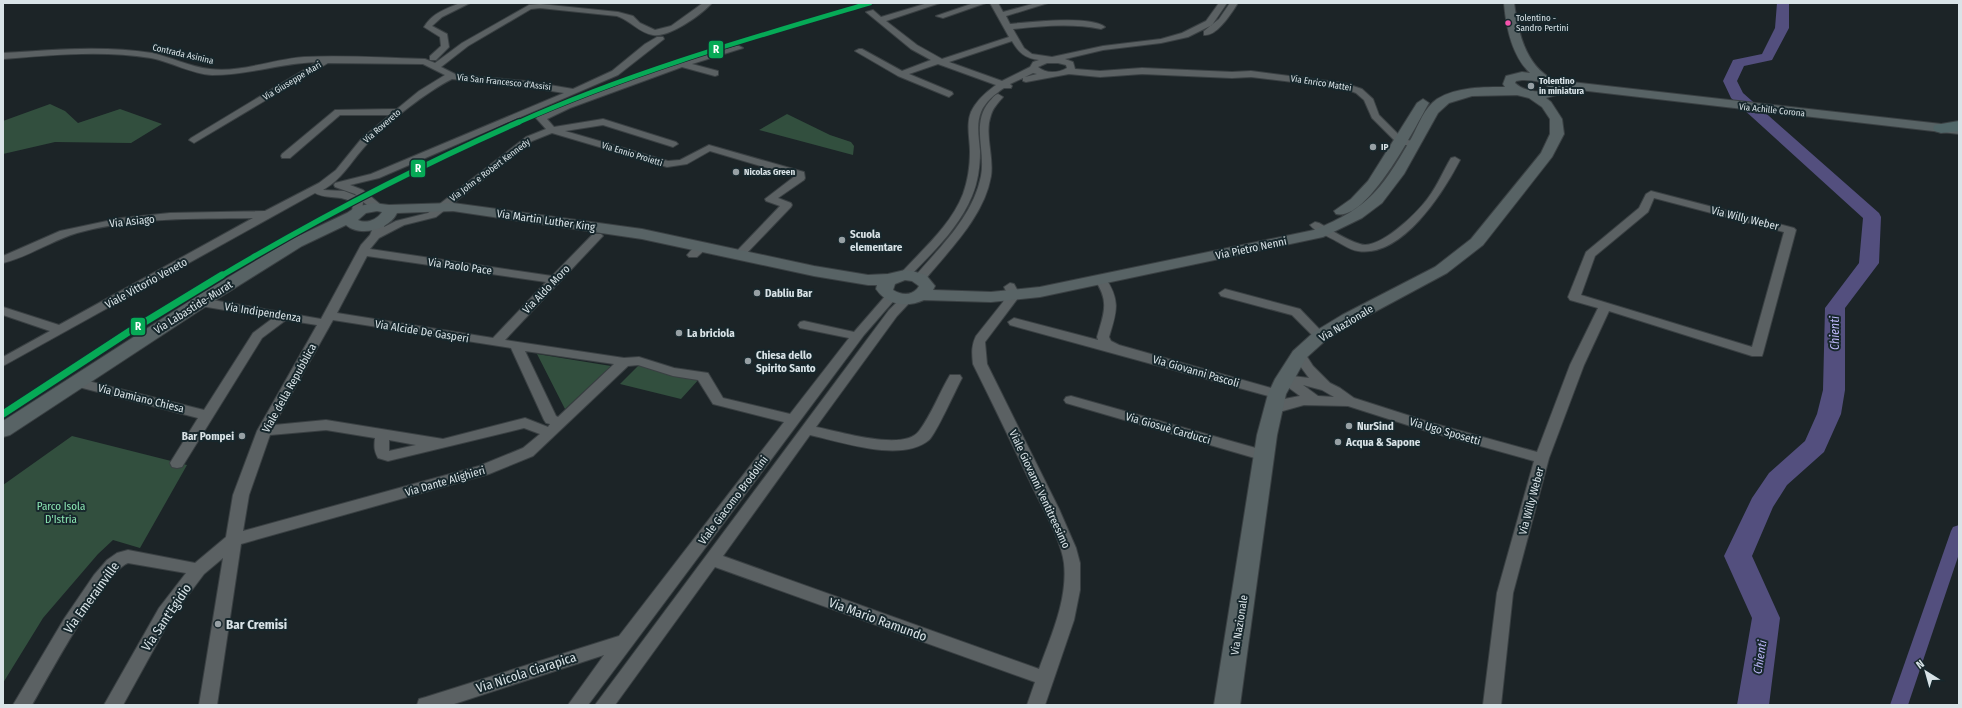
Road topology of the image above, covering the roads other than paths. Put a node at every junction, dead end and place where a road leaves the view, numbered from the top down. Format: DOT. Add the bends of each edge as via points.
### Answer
graph roads {
  1 [pos="466,3"];
  2 [pos="708,3"];
  3 [pos="936,3"];
  4 [pos="982,3"];
  5 [pos="994,3"];
  6 [pos="1044,3"];
  7 [pos="1223,3"];
  8 [pos="1234,3"];
  9 [pos="1509,3"];
  10 [pos="870,12"];
  11 [pos="1002,15"];
  12 [pos="940,16"];
  13 [pos="880,20"];
  14 [pos="1008,27"];
  15 [pos="1101,27"];
  16 [pos="656,37"];
  17 [pos="1014,38"];
  18 [pos="739,48"];
  19 [pos="446,51"];
  20 [pos="859,51"];
  21 [pos="3,56"];
  22 [pos="1030,56"];
  23 [pos="333,59"];
  24 [pos="1052,59"];
  25 [pos="1525,59"];
  26 [pos="425,62"];
  27 [pos="940,62"];
  28 [pos="682,64"];
  29 [pos="1035,66"];
  30 [pos="436,67"];
  31 [pos="1070,67"];
  32 [pos="1234,69"];
  33 [pos="715,73"];
  34 [pos="901,74"];
  35 [pos="1047,74"];
  36 [pos="1251,74"];
  37 [pos="450,76"];
  38 [pos="1512,83"];
  39 [pos="1007,85"];
  40 [pos="1549,91"];
  41 [pos="574,92"];
  42 [pos="949,94"];
  43 [pos="397,112"];
  44 [pos="1421,120"];
  45 [pos="1959,126"];
  46 [pos="1941,128"];
  47 [pos="552,130"];
  48 [pos="1959,130"];
  49 [pos="194,140"];
  50 [pos="1407,143"];
  51 [pos="673,144"];
  52 [pos="286,156"];
  53 [pos="1455,160"];
  54 [pos="375,176"];
  55 [pos="339,185"];
  56 [pos="321,189"];
  57 [pos="359,192"];
  58 [pos="436,211"];
  59 [pos="268,214"];
  60 [pos="356,219"];
  61 [pos="377,227"];
  62 [pos="1320,228"];
  63 [pos="944,231"];
  64 [pos="957,233"];
  65 [pos="597,236"];
  66 [pos="698,251"];
  67 [pos="739,255"];
  68 [pos="3,260"];
  69 [pos="1100,279"];
  70 [pos="555,280"];
  71 [pos="906,287"];
  72 [pos="1011,291"];
  73 [pos="1225,293"];
  74 [pos="201,302"];
  75 [pos="1605,306"];
  76 [pos="3,311"];
  77 [pos="284,316"];
  78 [pos="327,319"];
  79 [pos="1014,322"];
  80 [pos="804,325"];
  81 [pos="60,330"];
  82 [pos="857,336"];
  83 [pos="1320,336"];
  84 [pos="496,342"];
  85 [pos="516,345"];
  86 [pos="1114,348"];
  87 [pos="1299,355"];
  88 [pos="3,362"];
  89 [pos="624,362"];
  90 [pos="955,378"];
  91 [pos="76,382"];
  92 [pos="1324,385"];
  93 [pos="1278,394"];
  94 [pos="1314,399"];
  95 [pos="1070,400"];
  96 [pos="1350,402"];
  97 [pos="206,415"];
  98 [pos="794,420"];
  99 [pos="561,422"];
  100 [pos="3,430"];
  101 [pos="807,430"];
  102 [pos="264,431"];
  103 [pos="382,433"];
  104 [pos="550,433"];
  105 [pos="443,444"];
  106 [pos="1264,456"];
  107 [pos="1542,458"];
  108 [pos="177,463"];
  109 [pos="234,540"];
  110 [pos="712,559"];
  111 [pos="198,570"];
  112 [pos="626,641"];
  113 [pos="1044,678"];
  114 [pos="22,705"];
  115 [pos="113,705"];
  116 [pos="208,705"];
  117 [pos="426,705"];
  118 [pos="577,705"];
  119 [pos="604,705"];
  120 [pos="1036,705"];
  121 [pos="1227,705"];
  122 [pos="1492,705"];
  1 -- 19 [label="street" via="439,16 429,24 428,28 444,36"];
  2 -- 16 [label="street" via="674,28"];
  3 -- 13 [label="street"];
  4 -- 12 [label="street"];
  5 -- 11 [label="street"];
  6 -- 11 [label="street"];
  7 -- 24 [label="street" via="1209,22 1185,35"];
  8 -- 31 [label="street" via="1219,25 1195,38 1166,45 1104,53"];
  9 -- 25 [label="street" via="1512,28"];
  10 -- 13 [label="street"];
  11 -- 14 [label="street"];
  13 -- 27 [label="street" via="914,47"];
  14 -- 15 [label="street" via="1069,21"];
  14 -- 17 [label="street"];
  16 -- 19 [label="street" via="636,25 630,18 618,14 540,6 529,7"];
  16 -- 41 [label="street" via="616,73"];
  17 -- 22 [label="street" via="1021,50"];
  17 -- 27 [label="street"];
  18 -- 28 [label="street"];
  19 -- 26 [label="street"];
  19 -- 30 [label="street"];
  20 -- 34 [label="street"];
  21 -- 23 [label="street, Contrada Asinina" via="77,51 123,53 152,56 216,72 247,70 319,58"];
  22 -- 24 [label="street"];
  22 -- 29 [label="street"];
  23 -- 26 [label="street, Via Giuseppe Mari"];
  23 -- 49 [label="street, Via Giuseppe Mari" via="325,61"];
  24 -- 29 [label="street"];
  24 -- 31 [label="street"];
  25 -- 38 [label="street"];
  25 -- 38 [label="street" via="1515,65"];
  25 -- 40 [label="street"];
  26 -- 30 [label="street, Via San Francesco d'Assisi"];
  27 -- 34 [label="street"];
  27 -- 39 [label="street"];
  28 -- 33 [label="street"];
  28 -- 47 [label="street" via="541,118"];
  29 -- 35 [label="street"];
  29 -- 39 [label="street"];
  30 -- 37 [label="street, Via San Francesco d'Assisi"];
  31 -- 35 [label="street" via="1058,74"];
  31 -- 36 [label="street, Via Enrico Mattei" via="1100,74 1142,71"];
  32 -- 36 [label="street, Via Enrico Mattei"];
  34 -- 42 [label="street"];
  35 -- 39 [label="street"];
  36 -- 50 [label="street, Via Enrico Mattei" via="1359,91 1368,99 1375,116"];
  37 -- 41 [label="street, Via San Francesco d'Assisi"];
  37 -- 43 [label="street, Via Rovereto"];
  38 -- 40 [label="street, Via Nazionale"];
  38 -- 40 [label="street, Via Achille Corona"];
  38 -- 44 [label="street, Via Pietro Nenni" via="1446,100"];
  38 -- 44 [label="street, Via Pietro Nenni" via="1466,88 1435,96 1422,104"];
  39 -- 63 [label="street" via="990,94 978,108 972,122 974,173 968,195"];
  39 -- 64 [label="street" via="988,109 983,124 986,175 971,213"];
  40 -- 46 [label="street, Via Achille Corona" via="1584,88"];
  40 -- 83 [label="street, Via Nazionale" via="1558,126 1547,154 1477,242 1441,270"];
  41 -- 54 [label="street"];
  43 -- 52 [label="street" via="338,112"];
  43 -- 56 [label="street, Via Rovereto" via="365,140 340,172"];
  44 -- 50 [label="street, Via Pietro Nenni"];
  45 -- 46 [label="highway"];
  46 -- 48 [label="street, Via Achille Corona"];
  47 -- 51 [label="street, Via John e Robert Kennedy" via="603,122"];
  47 -- 58 [label="street, Via John e Robert Kennedy" via="530,139"];
  47 -- 67 [label="street, Via Ennio Proietti" via="667,164 682,163 709,148 801,175 770,199 787,205"];
  50 -- 62 [label="street, Via Pietro Nenni" via="1388,186 1369,207 1336,227"];
  53 -- 62 [label="street" via="1429,204 1409,224 1373,248 1358,248"];
  54 -- 55 [label="street"];
  54 -- 57 [label="street" via="360,187"];
  55 -- 56 [label="street" via="331,183"];
  55 -- 57 [label="street"];
  56 -- 59 [label="street, Viale Vittorio Veneto" via="288,202"];
  56 -- 60 [label="street" via="342,194 358,202"];
  57 -- 61 [label="street" via="366,199"];
  58 -- 61 [label="street, Via Martin Luther King"];
  58 -- 65 [label="street, Via Martin Luther King"];
  58 -- 66 [label="street, Via Martin Luther King" via="453,207 612,230"];
  59 -- 68 [label="street, Via Asiago" via="167,217 110,223 46,240"];
  59 -- 81 [label="street, Viale Vittorio Veneto"];
  60 -- 61 [label="street, Via Martin Luther King"];
  60 -- 74 [label="street, Via Labastide-Murat" via="326,229 296,244"];
  61 -- 70 [label="street, Via Paolo Pace"];
  61 -- 78 [label="street, Viale della Repubblica"];
  62 -- 69 [label="street, Via Pietro Nenni"];
  62 -- 72 [label="street, Via Pietro Nenni" via="1034,284"];
  63 -- 64 [label="street"];
  63 -- 71 [label="street"];
  64 -- 71 [label="street"];
  65 -- 66 [label="street, Via Martin Luther King"];
  65 -- 70 [label="street, Via Aldo Moro"];
  66 -- 67 [label="street, Via Martin Luther King"];
  66 -- 71 [label="street, Via Martin Luther King" via="805,280"];
  67 -- 71 [label="street, Via Martin Luther King"];
  69 -- 72 [label="street, Via Pietro Nenni" via="1040,292"];
  69 -- 86 [label="street" via="1112,302 1103,337 1106,343"];
  70 -- 84 [label="street, Via Aldo Moro"];
  71 -- 72 [label="street, Via Pietro Nenni" via="991,298"];
  71 -- 82 [label="street, Viale Giacomo Brodolini"];
  71 -- 101 [label="street, Viale Giacomo Brodolini" via="893,313"];
  72 -- 113 [label="street, Viale Giovanni Ventitreesimo" via="1008,304 986,329 978,349 980,364 1051,509 1072,563 1072,590 1065,620"];
  73 -- 83 [label="street" via="1296,312"];
  74 -- 77 [label="street, Via Indipendenza"];
  74 -- 91 [label="street, Via Labastide-Murat"];
  75 -- 75 [label="street, Via Willy Weber" via="1757,353 1790,230 1651,194 1644,210 1590,254 1574,297"];
  75 -- 107 [label="street, Via Willy Weber" via="1577,365"];
  76 -- 81 [label="street"];
  77 -- 78 [label="street, Via Indipendenza"];
  77 -- 97 [label="street" via="257,336"];
  78 -- 84 [label="street, Via Alcide De Gasperi"];
  78 -- 102 [label="street, Viale della Repubblica"];
  79 -- 86 [label="street, Via Giovanni Pascoli"];
  80 -- 82 [label="street"];
  81 -- 88 [label="street, Viale Vittorio Veneto"];
  82 -- 98 [label="street, Viale Giacomo Brodolini"];
  83 -- 87 [label="street, Via Nazionale"];
  84 -- 85 [label="street, Via Alcide De Gasperi"];
  85 -- 89 [label="street, Via Alcide De Gasperi"];
  85 -- 99 [label="street" via="551,420"];
  86 -- 93 [label="street, Via Giovanni Pascoli"];
  87 -- 92 [label="street, Via Ugo Sposetti" via="1308,369"];
  87 -- 93 [label="street, Via Nazionale"];
  89 -- 98 [label="street, Via Alcide De Gasperi" via="639,361 673,372 703,376 718,401"];
  89 -- 99 [label="street, Via Dante Alighieri"];
  90 -- 101 [label="street" via="924,436 909,444 886,446"];
  91 -- 97 [label="street, Via Damiano Chiesa"];
  91 -- 100 [label="street, Via Labastide-Murat"];
  92 -- 93 [label="street, Via Ugo Sposetti"];
  92 -- 96 [label="street, Via Ugo Sposetti"];
  93 -- 94 [label="street, Via Ugo Sposetti"];
  93 -- 94 [label="street, Via Ugo Sposetti" via="1289,403"];
  93 -- 106 [label="street, Via Nazionale"];
  94 -- 96 [label="street, Via Ugo Sposetti"];
  95 -- 106 [label="street, Via Giosuè Carducci"];
  96 -- 107 [label="street, Via Ugo Sposetti" via="1428,427"];
  97 -- 108 [label="street"];
  98 -- 112 [label="street, Viale Giacomo Brodolini"];
  99 -- 104 [label="street, Via Dante Alighieri"];
  101 -- 110 [label="street, Viale Giacomo Brodolini"];
  102 -- 103 [label="street" via="326,425"];
  102 -- 109 [label="street, Viale della Repubblica" via="241,495"];
  103 -- 105 [label="street"];
  103 -- 105 [label="street" via="380,448 383,454 388,456"];
  104 -- 105 [label="street" via="525,423"];
  104 -- 109 [label="street, Via Dante Alighieri" via="528,452 484,470"];
  106 -- 121 [label="street, Via Nazionale"];
  107 -- 122 [label="street, Via Willy Weber" via="1505,593"];
  109 -- 111 [label="street, Via Sant'Egidio"];
  109 -- 116 [label="street, Viale della Repubblica"];
  110 -- 113 [label="street, Via Mario Ramundo"];
  110 -- 119 [label="street, Viale Giacomo Brodolini"];
  111 -- 114 [label="street, Via Emerainville" via="128,556 116,560 74,617"];
  111 -- 115 [label="street, Via Sant'Egidio" via="161,620"];
  112 -- 117 [label="street, Via Nicola Ciarapica"];
  112 -- 118 [label="street, Viale Giacomo Brodolini"];
  113 -- 120 [label="street, Viale Giovanni Ventitreesimo"];
}
